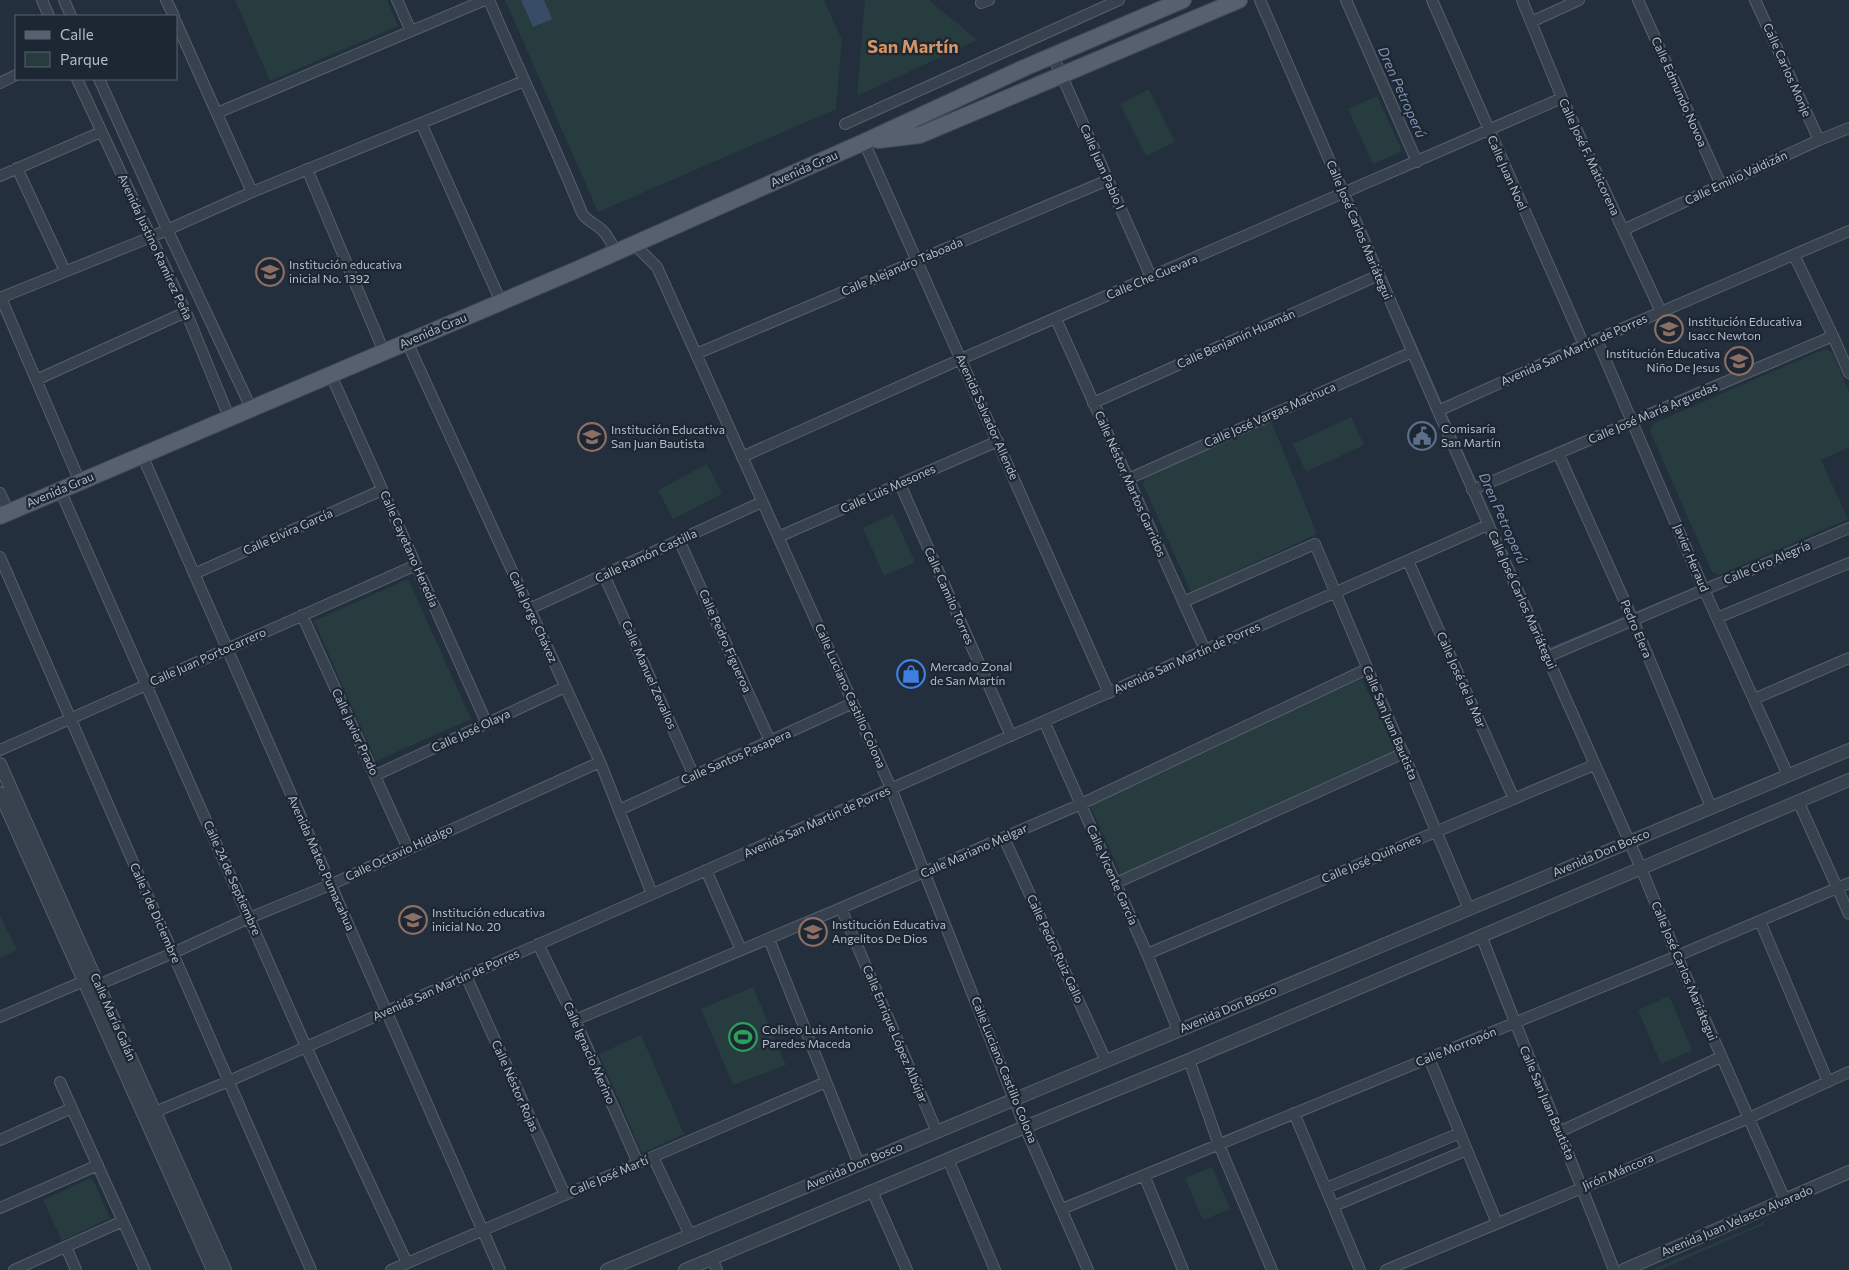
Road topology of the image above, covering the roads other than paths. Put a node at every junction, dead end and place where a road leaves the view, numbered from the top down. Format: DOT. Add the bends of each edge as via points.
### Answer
graph roads {
  1 [pos="42,0"];
  2 [pos="64,0"];
  3 [pos="397,0"];
  4 [pos="485,0"];
  5 [pos="489,0"];
  6 [pos="1119,0"];
  7 [pos="1183,0"];
  8 [pos="1239,0"];
  9 [pos="1260,0"];
  10 [pos="1346,0"];
  11 [pos="1432,0"];
  12 [pos="1522,0"];
  13 [pos="1579,0"];
  14 [pos="1638,0"];
  15 [pos="1755,0"];
  16 [pos="169,1"];
  17 [pos="49,15"];
  18 [pos="71,15"];
  19 [pos="174,15"];
  20 [pos="1530,22"];
  21 [pos="178,26"];
  22 [pos="411,31"];
  23 [pos="1053,56"];
  24 [pos="15,76"];
  25 [pos="1062,76"];
  26 [pos="77,80"];
  27 [pos="99,80"];
  28 [pos="524,81"];
  29 [pos="0,83"];
  30 [pos="1562,98"];
  31 [pos="217,113"];
  32 [pos="421,123"];
  33 [pos="845,124"];
  34 [pos="1849,128"];
  35 [pos="1488,131"];
  36 [pos="101,132"];
  37 [pos="1819,140"];
  38 [pos="864,142"];
  39 [pos="1417,162"];
  40 [pos="17,168"];
  41 [pos="307,169"];
  42 [pos="0,176"];
  43 [pos="1108,180"];
  44 [pos="1721,185"];
  45 [pos="252,192"];
  46 [pos="1344,194"];
  47 [pos="167,229"];
  48 [pos="1623,230"];
  49 [pos="1849,231"];
  50 [pos="151,236"];
  51 [pos="634,244"];
  52 [pos="616,252"];
  53 [pos="1794,255"];
  54 [pos="918,260"];
  55 [pos="65,271"];
  56 [pos="1379,275"];
  57 [pos="1151,277"];
  58 [pos="0,298"];
  59 [pos="501,302"];
  60 [pos="186,312"];
  61 [pos="1661,312"];
  62 [pos="1056,318"];
  63 [pos="1833,336"];
  64 [pos="1597,340"];
  65 [pos="407,342"];
  66 [pos="1584,345"];
  67 [pos="384,352"];
  68 [pos="1412,352"];
  69 [pos="696,354"];
  70 [pos="961,359"];
  71 [pos="1849,374"];
  72 [pos="331,375"];
  73 [pos="36,380"];
  74 [pos="1094,403"];
  75 [pos="251,408"];
  76 [pos="1438,411"];
  77 [pos="229,417"];
  78 [pos="1632,423"];
  79 [pos="998,442"];
  80 [pos="1558,453"];
  81 [pos="142,455"];
  82 [pos="742,457"];
  83 [pos="1128,479"];
  84 [pos="80,482"];
  85 [pos="900,484"];
  86 [pos="60,490"];
  87 [pos="382,490"];
  88 [pos="1472,490"];
  89 [pos="0,493"];
  90 [pos="762,502"];
  91 [pos="4,514"];
  92 [pos="1488,525"];
  93 [pos="1849,528"];
  94 [pos="778,537"];
  95 [pos="679,540"];
  96 [pos="0,557"];
  97 [pos="1408,561"];
  98 [pos="1849,563"];
  99 [pos="416,565"];
  100 [pos="194,574"];
  101 [pos="604,575"];
  102 [pos="1704,590"];
  103 [pos="1335,593"];
  104 [pos="1183,602"];
  105 [pos="530,609"];
  106 [pos="302,615"];
  107 [pos="1717,618"];
  108 [pos="1633,620"];
  109 [pos="227,649"];
  110 [pos="1205,650"];
  111 [pos="1547,657"];
  112 [pos="1849,658"];
  113 [pos="1368,670"];
  114 [pos="146,685"];
  115 [pos="565,687"];
  116 [pos="1109,693"];
  117 [pos="1754,699"];
  118 [pos="853,704"];
  119 [pos="70,718"];
  120 [pos="1044,721"];
  121 [pos="487,724"];
  122 [pos="1011,736"];
  123 [pos="770,741"];
  124 [pos="0,750"];
  125 [pos="1849,750"];
  126 [pos="1404,753"];
  127 [pos="600,762"];
  128 [pos="0,764"];
  129 [pos="1594,765"];
  130 [pos="1788,775"];
  131 [pos="376,776"];
  132 [pos="694,776"];
  133 [pos="1849,780"];
  134 [pos="891,788"];
  135 [pos="0,793"];
  136 [pos="1514,799"];
  137 [pos="1798,801"];
  138 [pos="1081,804"];
  139 [pos="1711,807"];
  140 [pos="618,810"];
  141 [pos="1436,831"];
  142 [pos="1004,838"];
  143 [pos="1628,842"];
  144 [pos="408,849"];
  145 [pos="1641,868"];
  146 [pos="706,870"];
  147 [pos="924,872"];
  148 [pos="1116,883"];
  149 [pos="1849,883"];
  150 [pos="330,884"];
  151 [pos="1838,888"];
  152 [pos="652,894"];
  153 [pos="842,908"];
  154 [pos="1469,908"];
  155 [pos="1849,914"];
  156 [pos="249,918"];
  157 [pos="1760,921"];
  158 [pos="1481,936"];
  159 [pos="769,938"];
  160 [pos="538,944"];
  161 [pos="741,950"];
  162 [pos="173,953"];
  163 [pos="1147,954"];
  164 [pos="1677,956"];
  165 [pos="466,976"];
  166 [pos="88,986"];
  167 [pos="386,1012"];
  168 [pos="0,1017"];
  169 [pos="575,1020"];
  170 [pos="1514,1023"];
  171 [pos="1178,1030"];
  172 [pos="306,1047"];
  173 [pos="1721,1057"];
  174 [pos="1429,1058"];
  175 [pos="1189,1060"];
  176 [pos="1106,1061"];
  177 [pos="1849,1072"];
  178 [pos="229,1081"];
  179 [pos="60,1082"];
  180 [pos="826,1082"];
  181 [pos="1828,1082"];
  182 [pos="1015,1098"];
  183 [pos="72,1108"];
  184 [pos="1294,1113"];
  185 [pos="150,1114"];
  186 [pos="1749,1118"];
  187 [pos="1025,1127"];
  188 [pos="937,1132"];
  189 [pos="1559,1132"];
  190 [pos="1460,1133"];
  191 [pos="0,1140"];
  192 [pos="1219,1145"];
  193 [pos="1467,1150"];
  194 [pos="653,1157"];
  195 [pos="948,1159"];
  196 [pos="638,1163"];
  197 [pos="859,1164"];
  198 [pos="98,1165"];
  199 [pos="1849,1172"];
  200 [pos="1144,1176"];
  201 [pos="1582,1187"];
  202 [pos="1326,1188"];
  203 [pos="872,1191"];
  204 [pos="565,1195"];
  205 [pos="1785,1200"];
  206 [pos="1334,1206"];
  207 [pos="0,1208"];
  208 [pos="1062,1209"];
  209 [pos="123,1221"];
  210 [pos="1497,1223"];
  211 [pos="482,1231"];
  212 [pos="690,1235"];
  213 [pos="66,1246"];
  214 [pos="407,1263"];
  215 [pos="715,1264"];
  216 [pos="14,1270"];
  217 [pos="76,1270"];
  218 [pos="145,1270"];
  219 [pos="213,1270"];
  220 [pos="225,1270"];
  221 [pos="311,1270"];
  222 [pos="391,1270"];
  223 [pos="500,1270"];
  224 [pos="607,1270"];
  225 [pos="685,1270"];
  226 [pos="907,1270"];
  227 [pos="995,1270"];
  228 [pos="1088,1270"];
  229 [pos="1183,1270"];
  230 [pos="1272,1270"];
  231 [pos="1360,1270"];
  232 [pos="1386,1270"];
  233 [pos="1614,1270"];
  234 [pos="1624,1270"];
  1 -- 17 [label="street"];
  2 -- 18 [label="street"];
  3 -- 22 [label="street"];
  4 -- 22 [label="street"];
  5 -- 28 [label="street"];
  6 -- 33 [label="street"];
  7 -- 23 [label="main road, Avenida Grau"];
  8 -- 25 [label="main road, Avenida Grau"];
  9 -- 46 [label="street, Calle José Carlos Mariátegui"];
  10 -- 39 [label="street"];
  11 -- 35 [label="street, Calle Juan Noel"];
  12 -- 20 [label="street, Calle José F. Maticorena"];
  13 -- 20 [label="street"];
  14 -- 44 [label="street, Calle Edmundo Novoa"];
  15 -- 37 [label="street, Calle Carlos Monje"];
  16 -- 19 [label="street"];
  20 -- 30 [label="street, Calle José F. Maticorena"];
  21 -- 31 [label="street"];
  22 -- 31 [label="street"];
  23 -- 25 [label="street, Calle Juan Pablo I"];
  23 -- 38 [label="main road, Avenida Grau"];
  24 -- 29 [label="street"];
  25 -- 38 [label="main road, Avenida Grau" via="920,135"];
  25 -- 43 [label="street, Calle Juan Pablo I"];
  26 -- 36 [label="street, Avenida Justino Ramírez Peña"];
  27 -- 47 [label="street, Avenida Justino Ramírez Peña"];
  28 -- 32 [label="street"];
  28 -- 52 [label="street" via="582,213 606,233"];
  30 -- 35 [label="street, Calle Che Guevara"];
  30 -- 48 [label="street, Calle José F. Maticorena"];
  31 -- 45 [label="street"];
  32 -- 41 [label="street"];
  32 -- 59 [label="street"];
  34 -- 37 [label="street, Calle Emilio Valdizán"];
  35 -- 39 [label="street, Calle Che Guevara"];
  35 -- 66 [label="street, Calle Juan Noel"];
  36 -- 40 [label="street"];
  36 -- 50 [label="street, Avenida Justino Ramírez Peña"];
  37 -- 44 [label="street, Calle Emilio Valdizán"];
  38 -- 51 [label="main road, Avenida Grau"];
  38 -- 54 [label="street, Avenida Salvador Allende"];
  39 -- 46 [label="street, Calle Che Guevara"];
  40 -- 42 [label="street"];
  40 -- 55 [label="street"];
  41 -- 45 [label="street"];
  41 -- 67 [label="street"];
  43 -- 54 [label="street, Calle Alejandro Taboada"];
  43 -- 57 [label="street, Calle Juan Pablo I"];
  44 -- 48 [label="street, Calle Emilio Valdizán"];
  45 -- 47 [label="street"];
  46 -- 56 [label="street, Calle José Carlos Mariátegui"];
  46 -- 57 [label="street, Calle Che Guevara"];
  47 -- 50 [label="street"];
  47 -- 75 [label="street, Avenida Justino Ramírez Peña"];
  48 -- 61 [label="street, Calle José F. Maticorena"];
  49 -- 53 [label="street, Avenida San Martín de Porres"];
  50 -- 55 [label="street"];
  50 -- 60 [label="street, Avenida Justino Ramírez Peña"];
  51 -- 52 [label="main road, Avenida Grau"];
  51 -- 69 [label="street, Calle Luciano Castillo Colona" via="656,267"];
  52 -- 59 [label="main road, Avenida Grau"];
  53 -- 61 [label="street, Avenida San Martín de Porres"];
  53 -- 63 [label="street"];
  54 -- 69 [label="street, Calle Alejandro Taboada"];
  54 -- 70 [label="street, Avenida Salvador Allende"];
  55 -- 58 [label="street"];
  56 -- 68 [label="street, Calle José Carlos Mariátegui"];
  56 -- 74 [label="street, Calle Benjamín Huamán"];
  57 -- 62 [label="street, Calle Che Guevara"];
  58 -- 73 [label="street"];
  59 -- 65 [label="main road, Avenida Grau"];
  60 -- 73 [label="street"];
  60 -- 77 [label="street, Avenida Justino Ramírez Peña"];
  61 -- 64 [label="street, Avenida San Martín de Porres"];
  62 -- 70 [label="street, Calle Che Guevara"];
  62 -- 74 [label="street, Calle Néstor Martos Garridos"];
  63 -- 71 [label="street"];
  63 -- 78 [label="street, Calle José María Arguedas"];
  64 -- 66 [label="street, Avenida San Martín de Porres"];
  64 -- 78 [label="street, Javier Heraud"];
  65 -- 67 [label="main road, Avenida Grau"];
  65 -- 105 [label="street, Calle Jorge Chávez"];
  66 -- 76 [label="street, Avenida San Martín de Porres"];
  67 -- 72 [label="main road, Avenida Grau"];
  68 -- 76 [label="street, Calle José Carlos Mariátegui"];
  68 -- 83 [label="street, Calle José Vargas Machuca"];
  69 -- 82 [label="street, Calle Luciano Castillo Colona"];
  70 -- 79 [label="street, Avenida Salvador Allende"];
  70 -- 82 [label="street, Calle Che Guevara"];
  72 -- 75 [label="main road, Avenida Grau"];
  72 -- 87 [label="street, Calle Cayetano Heredia"];
  73 -- 84 [label="street"];
  74 -- 83 [label="street, Calle Néstor Martos Garridos"];
  75 -- 77 [label="main road, Avenida Grau"];
  76 -- 88 [label="street, Calle José Carlos Mariátegui"];
  77 -- 81 [label="main road, Avenida Grau"];
  78 -- 80 [label="street, Calle José María Arguedas"];
  78 -- 102 [label="street, Javier Heraud"];
  79 -- 85 [label="street, Calle Luis Mesones"];
  79 -- 116 [label="street, Avenida Salvador Allende"];
  80 -- 88 [label="street, Calle José María Arguedas"];
  80 -- 108 [label="street, Pedro Elera"];
  81 -- 84 [label="main road, Avenida Grau"];
  81 -- 100 [label="street, Avenida Mateo Pumacahua"];
  82 -- 90 [label="street, Calle Luciano Castillo Colona"];
  83 -- 104 [label="street, Calle Néstor Martos Garridos"];
  84 -- 86 [label="main road, Avenida Grau"];
  85 -- 94 [label="street, Calle Luis Mesones"];
  85 -- 122 [label="street, Calle Camilo Torres"];
  86 -- 91 [label="main road, Avenida Grau"];
  86 -- 114 [label="street, Calle 24 de Septiembre"];
  87 -- 99 [label="street, Calle Cayetano Heredia"];
  87 -- 100 [label="street, Calle Elvira García"];
  88 -- 92 [label="street, Calle José Carlos Mariátegui"];
  89 -- 91 [label="street"];
  90 -- 94 [label="street, Calle Luciano Castillo Colona"];
  90 -- 95 [label="street, Calle Ramón Castilla"];
  92 -- 97 [label="street, Avenida San Martín de Porres"];
  92 -- 111 [label="street, Calle José Carlos Mariátegui"];
  93 -- 102 [label="street, Calle Ciro Alegría"];
  94 -- 118 [label="street, Calle Luciano Castillo Colona"];
  95 -- 101 [label="street, Calle Ramón Castilla"];
  95 -- 123 [label="street, Calle Pedro Figueroa"];
  96 -- 119 [label="street, Calle 1 de Diciembre"];
  97 -- 103 [label="street, Avenida San Martín de Porres"];
  97 -- 136 [label="street, Calle José de la Mar"];
  98 -- 107 [label="street"];
  99 -- 106 [label="street, Calle Juan Portocarrero"];
  99 -- 121 [label="street, Calle Cayetano Heredia"];
  100 -- 109 [label="street, Avenida Mateo Pumacahua"];
  101 -- 105 [label="street, Calle Ramón Castilla"];
  101 -- 132 [label="street, Calle Manuel Zevallos"];
  102 -- 107 [label="street, Javier Heraud"];
  102 -- 108 [label="street, Calle Ciro Alegría"];
  103 -- 104 [label="street, Calle San Juan Bautista" via="1315,544"];
  103 -- 110 [label="street, Avenida San Martín de Porres"];
  103 -- 113 [label="street, Calle San Juan Bautista"];
  104 -- 110 [label="street, Calle Néstor Martos Garridos"];
  105 -- 115 [label="street, Calle Jorge Chávez"];
  106 -- 109 [label="street, Calle Juan Portocarrero"];
  106 -- 131 [label="street, Calle Javier Prado"];
  107 -- 117 [label="street, Javier Heraud"];
  108 -- 111 [label="street, Calle Ciro Alegría"];
  108 -- 139 [label="street, Pedro Elera"];
  109 -- 114 [label="street, Calle Juan Portocarrero"];
  109 -- 150 [label="street, Avenida Mateo Pumacahua"];
  110 -- 116 [label="street, Avenida San Martín de Porres"];
  111 -- 129 [label="street, Calle José Carlos Mariátegui"];
  112 -- 117 [label="street"];
  113 -- 126 [label="street, Calle San Juan Bautista"];
  113 -- 138 [label="street, Calle Mariano Melgar"];
  114 -- 119 [label="street, Calle Juan Portocarrero"];
  114 -- 156 [label="street, Calle 24 de Septiembre"];
  115 -- 121 [label="street, Calle José Olaya"];
  115 -- 127 [label="street, Calle Jorge Chávez"];
  116 -- 120 [label="street, Avenida San Martín de Porres"];
  117 -- 130 [label="street, Javier Heraud"];
  118 -- 123 [label="street, Calle Santos Pasapera"];
  118 -- 134 [label="street, Calle Luciano Castillo Colona"];
  119 -- 124 [label="street, Calle Juan Portocarrero"];
  119 -- 162 [label="street, Calle 1 de Diciembre"];
  120 -- 122 [label="street, Avenida San Martín de Porres"];
  120 -- 138 [label="street, Calle Vicente García"];
  121 -- 131 [label="street, Calle José Olaya"];
  122 -- 134 [label="street, Avenida San Martín de Porres"];
  123 -- 132 [label="street, Calle Santos Pasapera"];
  125 -- 130 [label="street, Avenida Don Bosco"];
  126 -- 141 [label="street, Calle San Juan Bautista"];
  126 -- 148 [label="street"];
  127 -- 140 [label="street, Calle Jorge Chávez"];
  127 -- 144 [label="street, Calle Octavio Hidalgo"];
  128 -- 166 [label="street, Calle María Galán"];
  129 -- 136 [label="street, Calle José Quiñones"];
  129 -- 143 [label="street, Calle José Carlos Mariátegui"];
  130 -- 139 [label="street, Avenida Don Bosco"];
  131 -- 144 [label="street, Calle Javier Prado"];
  132 -- 140 [label="street, Calle Santos Pasapera"];
  133 -- 137 [label="street"];
  134 -- 146 [label="street, Avenida San Martín de Porres"];
  134 -- 147 [label="street, Calle Luciano Castillo Colona"];
  135 -- 166 [label="street, Calle María Galán"];
  136 -- 141 [label="street, Calle José Quiñones"];
  137 -- 145 [label="street"];
  137 -- 151 [label="street"];
  138 -- 142 [label="street, Calle Mariano Melgar"];
  138 -- 148 [label="street, Calle Vicente García"];
  139 -- 143 [label="street, Avenida Don Bosco"];
  140 -- 152 [label="street, Calle Jorge Chávez"];
  141 -- 154 [label="street, Calle San Juan Bautista"];
  141 -- 163 [label="street, Calle José Quiñones"];
  142 -- 147 [label="street, Calle Mariano Melgar"];
  142 -- 176 [label="street, Calle Pedro Ruiz Gallo"];
  143 -- 145 [label="street, Calle José Carlos Mariátegui"];
  143 -- 154 [label="street, Avenida Don Bosco"];
  144 -- 150 [label="street, Calle Octavio Hidalgo"];
  145 -- 158 [label="street"];
  145 -- 164 [label="street, Calle José Carlos Mariátegui"];
  146 -- 152 [label="street, Avenida San Martín de Porres"];
  146 -- 161 [label="street"];
  147 -- 153 [label="street, Calle Mariano Melgar"];
  147 -- 182 [label="street, Calle Luciano Castillo Colona"];
  148 -- 163 [label="street, Calle Vicente García"];
  149 -- 151 [label="street, Calle Morropón"];
  150 -- 156 [label="street, Calle Octavio Hidalgo"];
  150 -- 167 [label="street, Avenida Mateo Pumacahua"];
  151 -- 155 [label="street"];
  151 -- 157 [label="street, Calle Morropón"];
  152 -- 160 [label="street, Avenida San Martín de Porres"];
  153 -- 159 [label="street, Calle Mariano Melgar"];
  153 -- 188 [label="street, Calle Enrique López Albújar"];
  154 -- 171 [label="street, Avenida Don Bosco"];
  156 -- 162 [label="street, Calle Octavio Hidalgo"];
  156 -- 172 [label="street, Calle 24 de Septiembre"];
  157 -- 164 [label="street, Calle Morropón"];
  157 -- 181 [label="street"];
  158 -- 170 [label="street, Calle San Juan Bautista"];
  158 -- 175 [label="street"];
  159 -- 161 [label="street, Calle Mariano Melgar"];
  159 -- 180 [label="street"];
  160 -- 165 [label="street, Avenida San Martín de Porres"];
  160 -- 169 [label="street, Calle Ignacio Merino"];
  161 -- 169 [label="street, Calle Mariano Melgar"];
  162 -- 166 [label="street, Calle Octavio Hidalgo"];
  162 -- 178 [label="street, Calle 1 de Diciembre"];
  163 -- 171 [label="street, Calle Vicente García"];
  164 -- 170 [label="street, Calle Morropón"];
  164 -- 173 [label="street, Calle José Carlos Mariátegui"];
  165 -- 167 [label="street, Avenida San Martín de Porres"];
  165 -- 204 [label="street, Calle Néstor Rojas"];
  166 -- 168 [label="street, Calle Octavio Hidalgo"];
  166 -- 185 [label="street, Calle María Galán"];
  167 -- 172 [label="street, Avenida San Martín de Porres"];
  167 -- 211 [label="street, Avenida Mateo Pumacahua"];
  169 -- 196 [label="street, Calle Ignacio Merino"];
  170 -- 174 [label="street, Calle Morropón"];
  170 -- 189 [label="street, Calle San Juan Bautista"];
  171 -- 176 [label="street, Avenida Don Bosco"];
  172 -- 178 [label="street, Avenida San Martín de Porres"];
  172 -- 214 [label="street, Calle 24 de Septiembre"];
  173 -- 186 [label="street, Calle José Carlos Mariátegui"];
  173 -- 189 [label="street"];
  174 -- 184 [label="street, Calle Morropón"];
  174 -- 190 [label="street"];
  175 -- 187 [label="street"];
  175 -- 192 [label="street"];
  176 -- 182 [label="street, Avenida Don Bosco"];
  177 -- 181 [label="street, Jirón Máncora"];
  178 -- 185 [label="street, Avenida San Martín de Porres"];
  178 -- 221 [label="street, Calle 1 de Diciembre"];
  179 -- 183 [label="street"];
  180 -- 194 [label="street, Calle José Martí"];
  180 -- 197 [label="street"];
  181 -- 186 [label="street, Jirón Máncora"];
  182 -- 187 [label="street, Calle Luciano Castillo Colona"];
  182 -- 188 [label="street, Avenida Don Bosco"];
  183 -- 191 [label="street"];
  183 -- 198 [label="street"];
  184 -- 192 [label="street, Calle Morropón"];
  184 -- 202 [label="street"];
  185 -- 219 [label="street, Calle María Galán"];
  185 -- 220 [label="street, Calle María Galán"];
  186 -- 201 [label="street, Jirón Máncora"];
  186 -- 205 [label="street, Calle José Carlos Mariátegui"];
  187 -- 195 [label="street"];
  187 -- 208 [label="street, Calle Luciano Castillo Colona"];
  188 -- 197 [label="street, Avenida Don Bosco"];
  189 -- 201 [label="street, Calle San Juan Bautista"];
  190 -- 193 [label="street"];
  190 -- 202 [label="street"];
  192 -- 200 [label="street, Calle Morropón"];
  192 -- 230 [label="street"];
  193 -- 206 [label="street"];
  193 -- 210 [label="street"];
  194 -- 196 [label="street, Calle José Martí"];
  194 -- 212 [label="street"];
  195 -- 203 [label="street"];
  195 -- 227 [label="street"];
  196 -- 204 [label="street, Calle José Martí"];
  197 -- 212 [label="street, Avenida Don Bosco"];
  198 -- 207 [label="street"];
  198 -- 209 [label="street"];
  199 -- 205 [label="street, Avenida Juan Velasco Alvarado"];
  200 -- 208 [label="street, Calle Morropón"];
  200 -- 229 [label="street"];
  201 -- 210 [label="street, Jirón Máncora"];
  201 -- 233 [label="street, Calle San Juan Bautista"];
  202 -- 206 [label="street"];
  203 -- 215 [label="street"];
  203 -- 226 [label="street"];
  204 -- 211 [label="street, Calle José Martí"];
  205 -- 234 [label="street, Avenida Juan Velasco Alvarado"];
  206 -- 231 [label="street"];
  208 -- 228 [label="street, Calle Luciano Castillo Colona"];
  209 -- 213 [label="street"];
  209 -- 218 [label="street"];
  210 -- 232 [label="street, Jirón Máncora"];
  211 -- 214 [label="street, Calle José Martí"];
  211 -- 223 [label="street, Avenida Mateo Pumacahua"];
  212 -- 224 [label="street, Avenida Don Bosco"];
  213 -- 216 [label="street"];
  213 -- 217 [label="street"];
  214 -- 222 [label="street, Calle José Martí"];
  215 -- 225 [label="street"];
}
